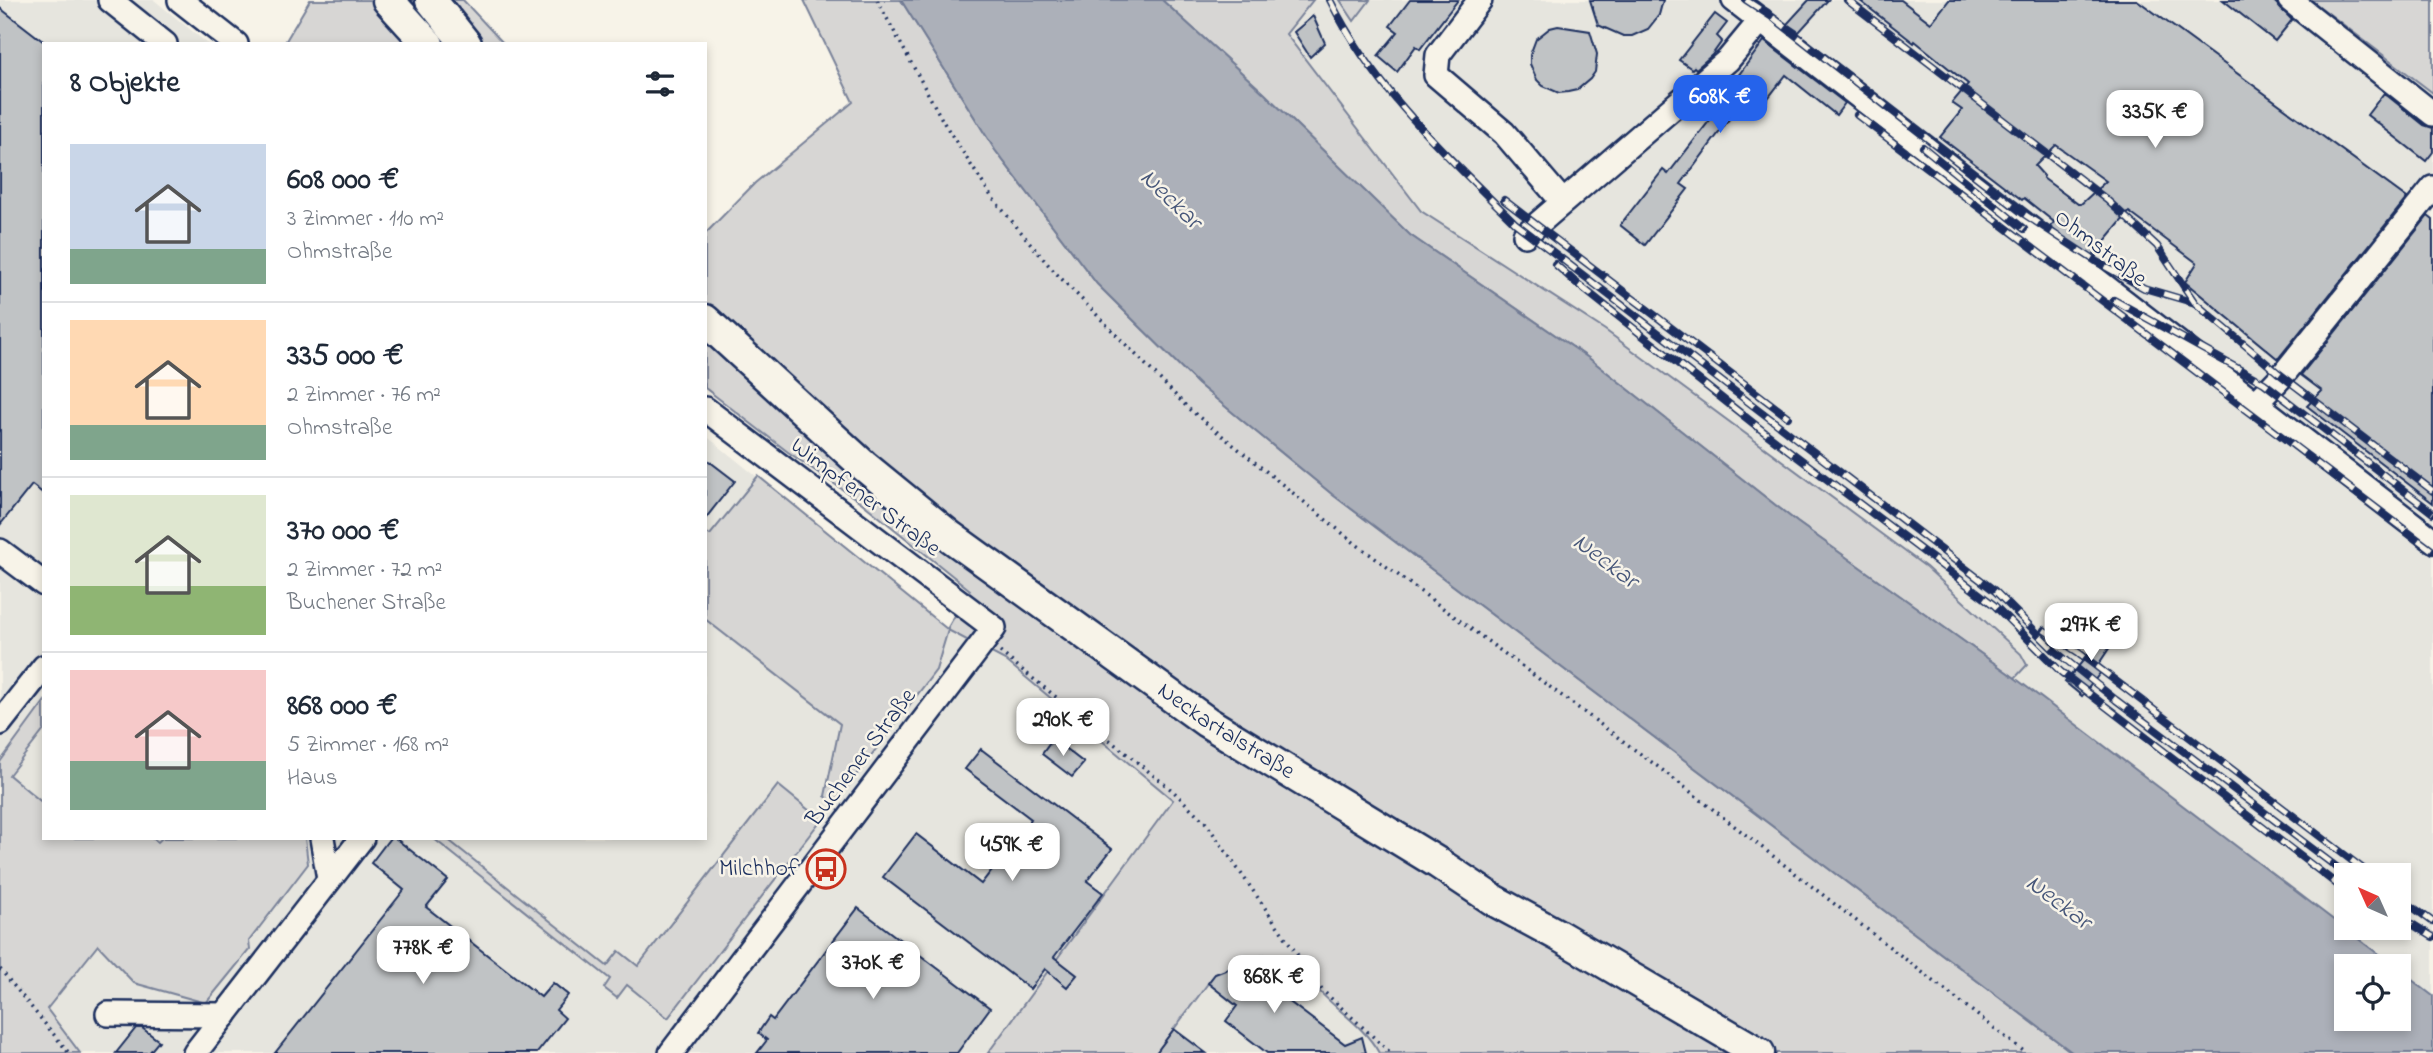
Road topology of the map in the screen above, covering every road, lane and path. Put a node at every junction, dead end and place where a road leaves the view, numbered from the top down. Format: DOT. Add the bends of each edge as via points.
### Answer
graph roads {
  1 [pos="110,0"];
  2 [pos="180,0"];
  3 [pos="370,0"];
  4 [pos="388,0"];
  5 [pos="431,0"];
  6 [pos="877,0"];
  7 [pos="1480,0"];
  8 [pos="1734,0"];
  9 [pos="2290,0"];
  10 [pos="1761,20"];
  11 [pos="162,42"];
  12 [pos="233,42"];
  13 [pos="408,42"];
  14 [pos="426,42"];
  15 [pos="464,42"];
  16 [pos="2433,114"];
  17 [pos="2432,193"];
  18 [pos="1562,201"];
  19 [pos="1525,234"];
  20 [pos="707,322"];
  21 [pos="2256,403"];
  22 [pos="707,411"];
  23 [pos="2433,540"];
  24 [pos="0,551"];
  25 [pos="42,582"];
  26 [pos="989,634"];
  27 [pos="42,670"];
  28 [pos="0,723"];
  29 [pos="322,840"];
  30 [pos="360,840"];
  31 [pos="329,879"];
  32 [pos="0,970"];
  33 [pos="108,1014"];
  34 [pos="225,1015"];
  35 [pos="69,1053"];
  36 [pos="195,1053"];
  37 [pos="671,1053"];
  38 [pos="1391,1053"];
  39 [pos="1759,1053"];
  40 [pos="2026,1053"];
  1 -- 11 [label="street"];
  2 -- 12 [label="street"];
  3 -- 13 [label="street"];
  4 -- 14 [label="main road"];
  5 -- 15 [label="main road"];
  6 -- 40 [label="path" via="944,123 992,196 1051,268 1189,409 1356,544 1665,772"];
  7 -- 18 [label="street" via="1438,55 1436,75 1504,133"];
  8 -- 10 [label="street, Ohmstraße"];
  9 -- 16 [label="street"];
  10 -- 18 [label="street" via="1728,60"];
  10 -- 21 [label="street, Ohmstraße"];
  17 -- 21 [label="street"];
  18 -- 19 [label="street"];
  20 -- 39 [label="main road, Neckartalstraße" via="863,465 951,537 1207,722 1495,901"];
  21 -- 23 [label="street, Ohmstraße"];
  22 -- 26 [label="street, Wimpfener Straße"];
  24 -- 25 [label="street"];
  26 -- 37 [label="street, Buchener Straße"];
  26 -- 38 [label="path" via="1206,823 1322,990"];
  27 -- 28 [label="street"];
  29 -- 31 [label="street"];
  30 -- 31 [label="street"];
  31 -- 34 [label="street"];
  32 -- 35 [label="path"];
  33 -- 34 [label="street"];
  34 -- 36 [label="street"];
}
